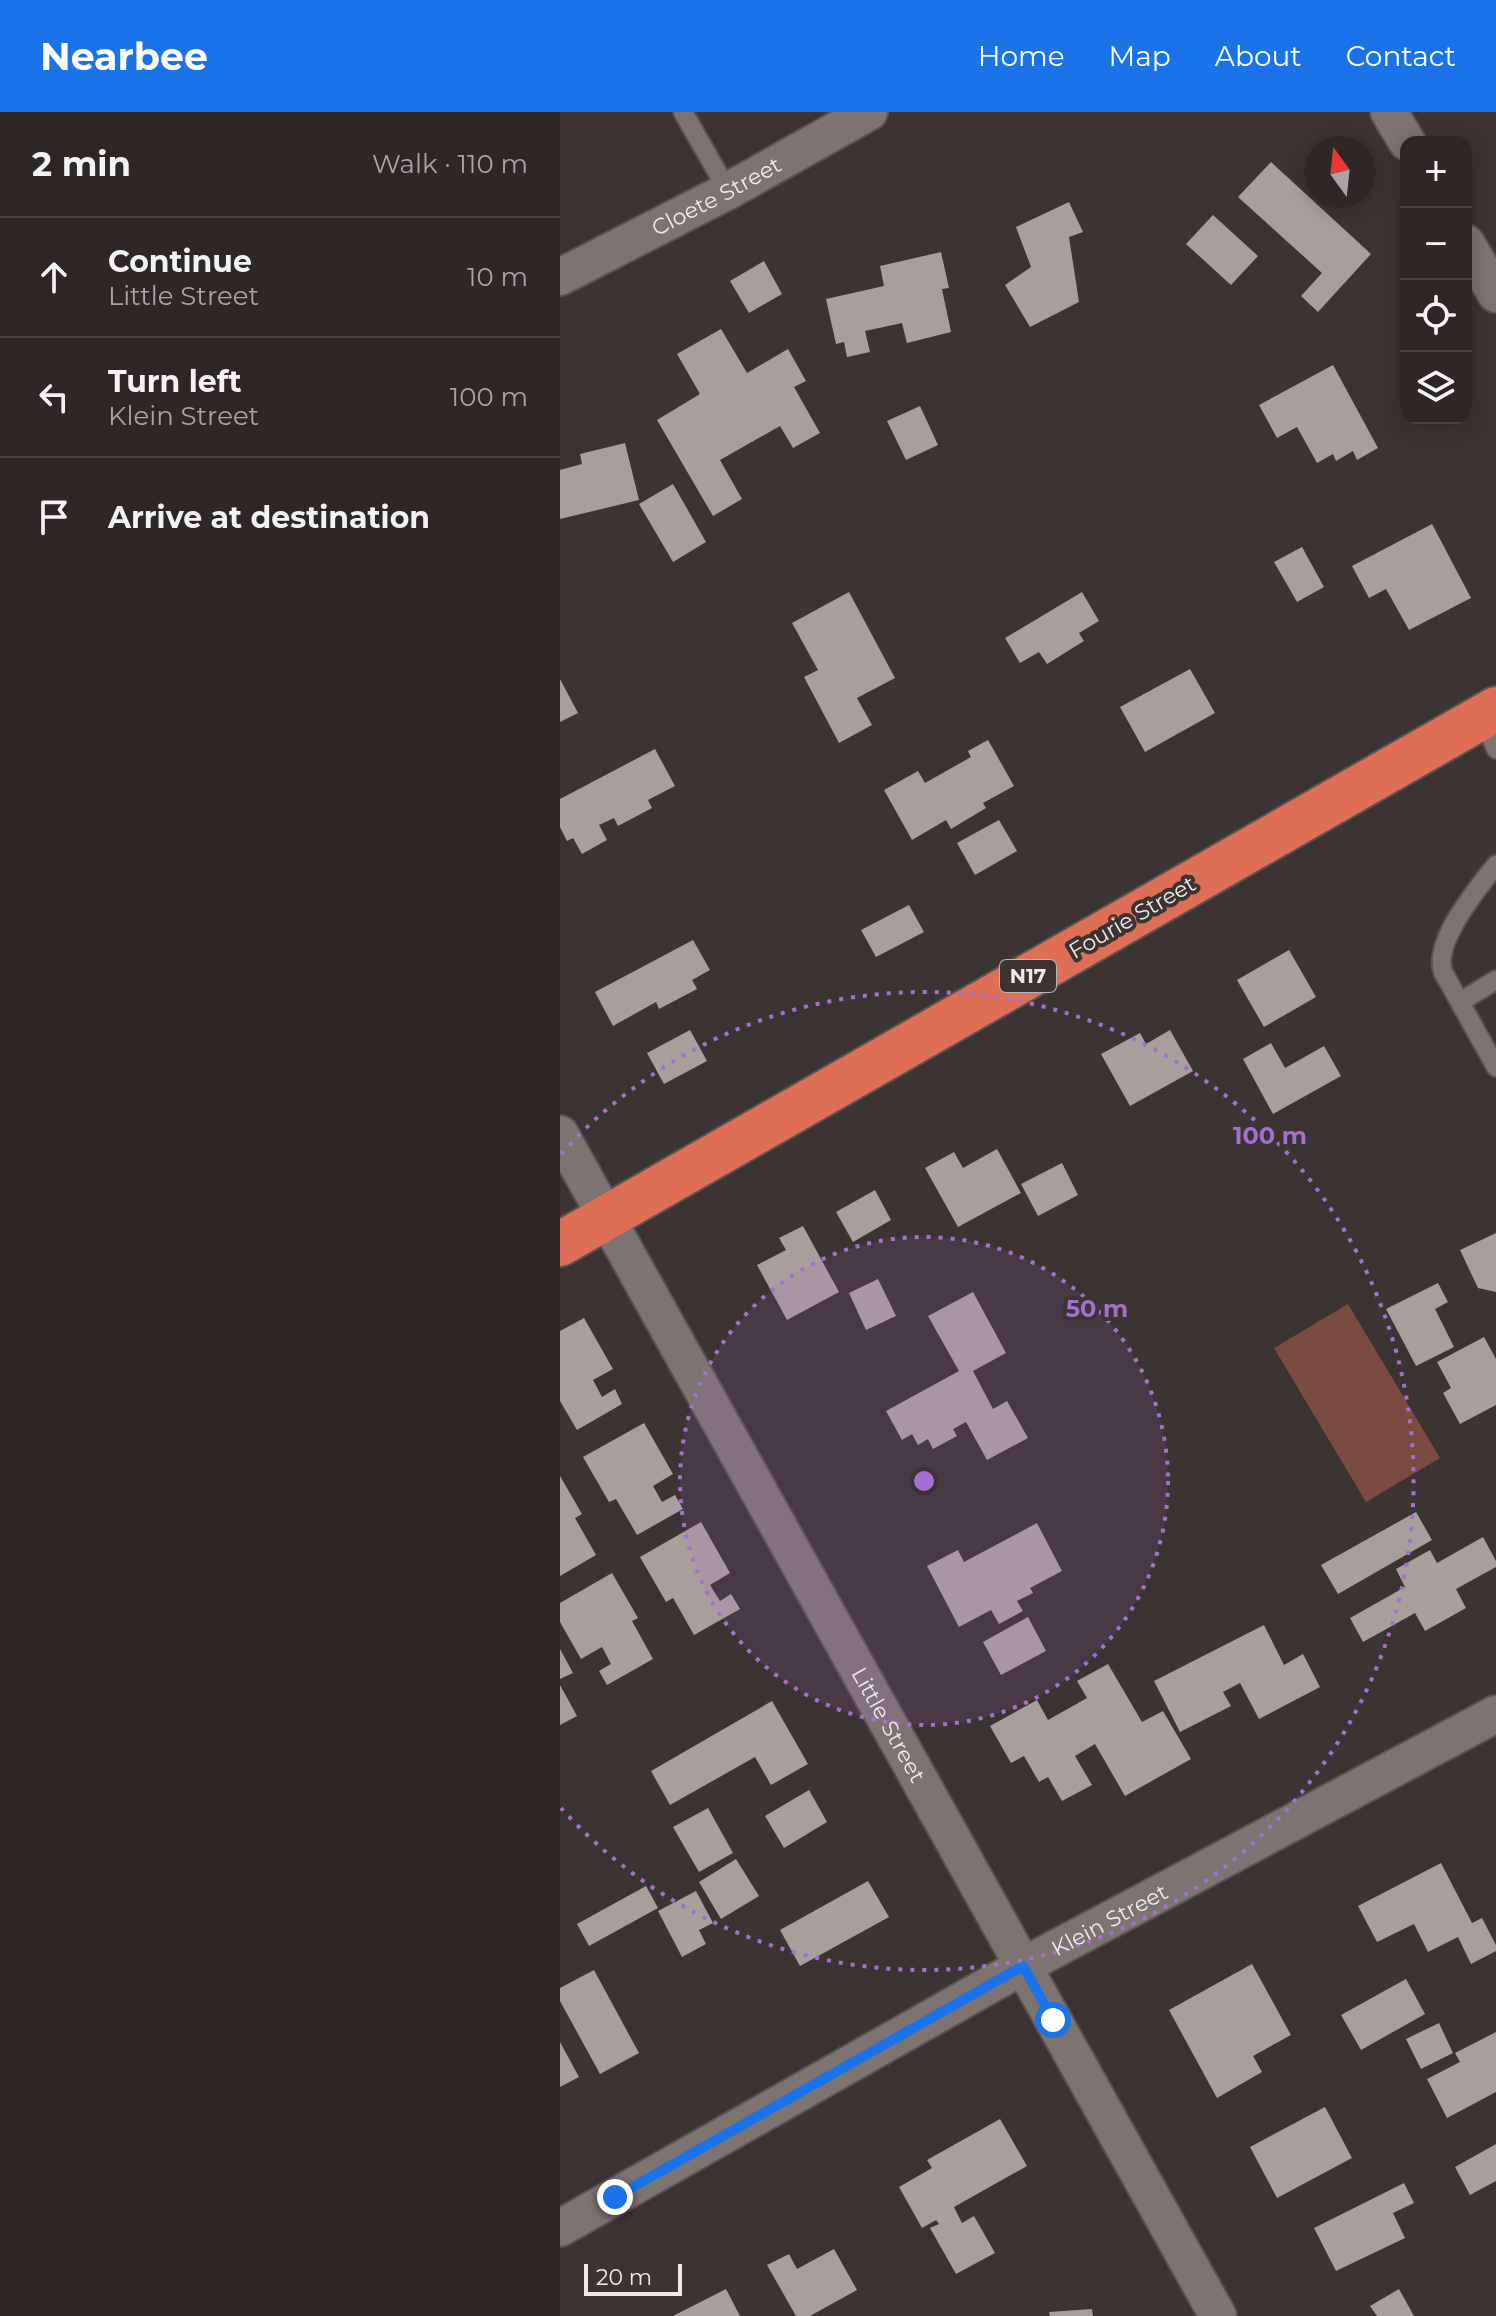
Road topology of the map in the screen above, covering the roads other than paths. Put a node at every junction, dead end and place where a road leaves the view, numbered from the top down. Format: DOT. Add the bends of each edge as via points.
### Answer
graph roads {
  1 [pos="683,112"];
  2 [pos="869,112"];
  3 [pos="1389,112"];
  4 [pos="1403,136"];
  5 [pos="728,191"];
  6 [pos="1472,253"];
  7 [pos="560,277"];
  8 [pos="1496,294"];
  9 [pos="1491,725"];
  10 [pos="1496,865"];
  11 [pos="1496,980"];
  12 [pos="1460,1002"];
  13 [pos="1496,1067"];
  14 [pos="560,1134"];
  15 [pos="607,1217"];
  16 [pos="560,1244"];
  17 [pos="1496,1714"];
  18 [pos="1023,1966"];
  19 [pos="560,2228"];
  20 [pos="1218,2316"];
  1 -- 5 [label="lane"];
  2 -- 5 [label="street, Cloete Street"];
  3 -- 4 [label="street"];
  5 -- 7 [label="street, Cloete Street"];
  6 -- 8 [label="street"];
  9 -- 15 [label="highway, Fourie Street / N17"];
  10 -- 12 [label="lane" via="1472,893 1443,949 1441,966"];
  11 -- 12 [label="lane"];
  12 -- 13 [label="lane"];
  14 -- 15 [label="street, Little Street"];
  15 -- 16 [label="highway, Fourie Street / N17"];
  15 -- 18 [label="street, Little Street"];
  17 -- 18 [label="street, Klein Street"];
  18 -- 19 [label="street, Klein Street"];
  18 -- 20 [label="street, Little Street"];
}
